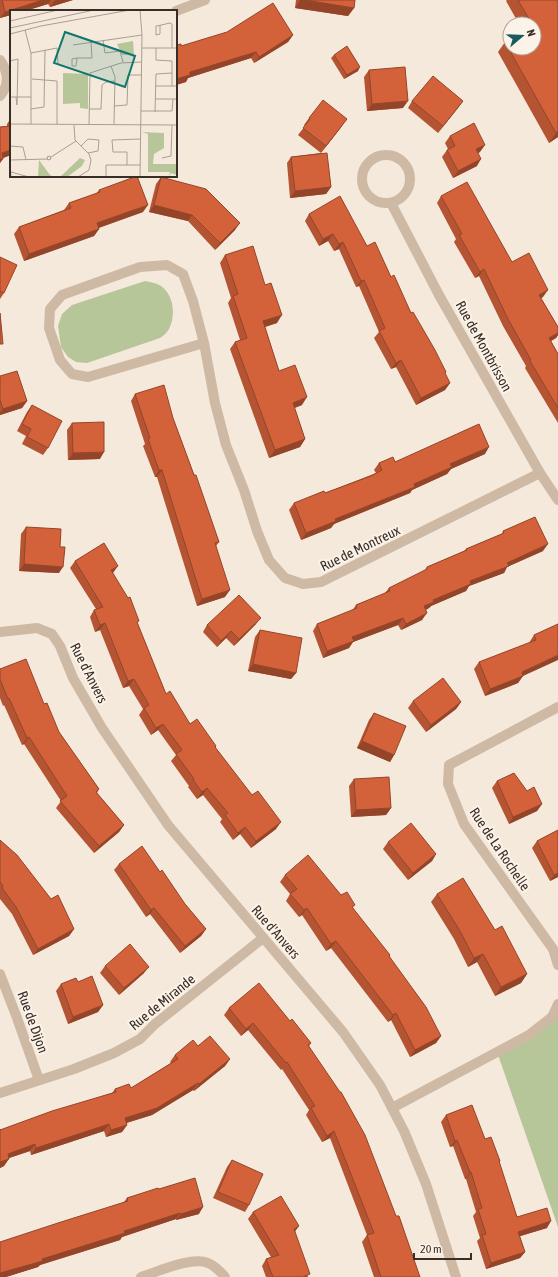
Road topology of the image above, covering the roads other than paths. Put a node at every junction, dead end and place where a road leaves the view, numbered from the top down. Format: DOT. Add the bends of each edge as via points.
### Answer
graph roads {
  1 [pos="205,0"];
  2 [pos="177,11"];
  3 [pos="5,64"];
  4 [pos="0,96"];
  5 [pos="391,203"];
  6 [pos="204,343"];
  7 [pos="540,473"];
  8 [pos="558,500"];
  9 [pos="0,632"];
  10 [pos="558,707"];
  11 [pos="263,938"];
  12 [pos="558,965"];
  13 [pos="0,974"];
  14 [pos="558,1004"];
  15 [pos="39,1080"];
  16 [pos="0,1093"];
  17 [pos="392,1108"];
  18 [pos="141,1277"];
  19 [pos="225,1277"];
  20 [pos="456,1277"];
  1 -- 2 [label="street"];
  3 -- 4 [label="street" via="6,84"];
  5 -- 5 [label="street" via="383,203 369,197 362,183 364,168 368,162 383,155 391,156 404,164 410,179 404,194"];
  5 -- 7 [label="street, Rue de Montbrisson" via="443,302"];
  6 -- 6 [label="street, Rue de Montreux" via="88,377 72,374 60,360 49,328 50,309 62,295 140,267 167,265 183,274"];
  6 -- 7 [label="street, Rue de Montreux" via="226,445 269,560 286,578 303,584 321,582"];
  7 -- 8 [label="street, Rue de Montbrisson"];
  9 -- 11 [label="street, Rue d'Anvers" via="37,628 52,634 60,646 73,678 102,728 168,825"];
  10 -- 12 [label="street, Rue de La Rochelle" via="449,765 448,784 464,824 553,948"];
  11 -- 15 [label="street, Rue de Mirande" via="155,1024 140,1039 114,1053"];
  11 -- 17 [label="street, Rue d'Anvers" via="343,1032"];
  13 -- 15 [label="street, Rue de Dijon"];
  14 -- 17 [label="street" via="552,1017 529,1035"];
  15 -- 16 [label="street, Rue de Mirande"];
  17 -- 20 [label="street, Rue d'Anvers" via="426,1184"];
  18 -- 19 [label="street" via="194,1261 207,1262"];
}
